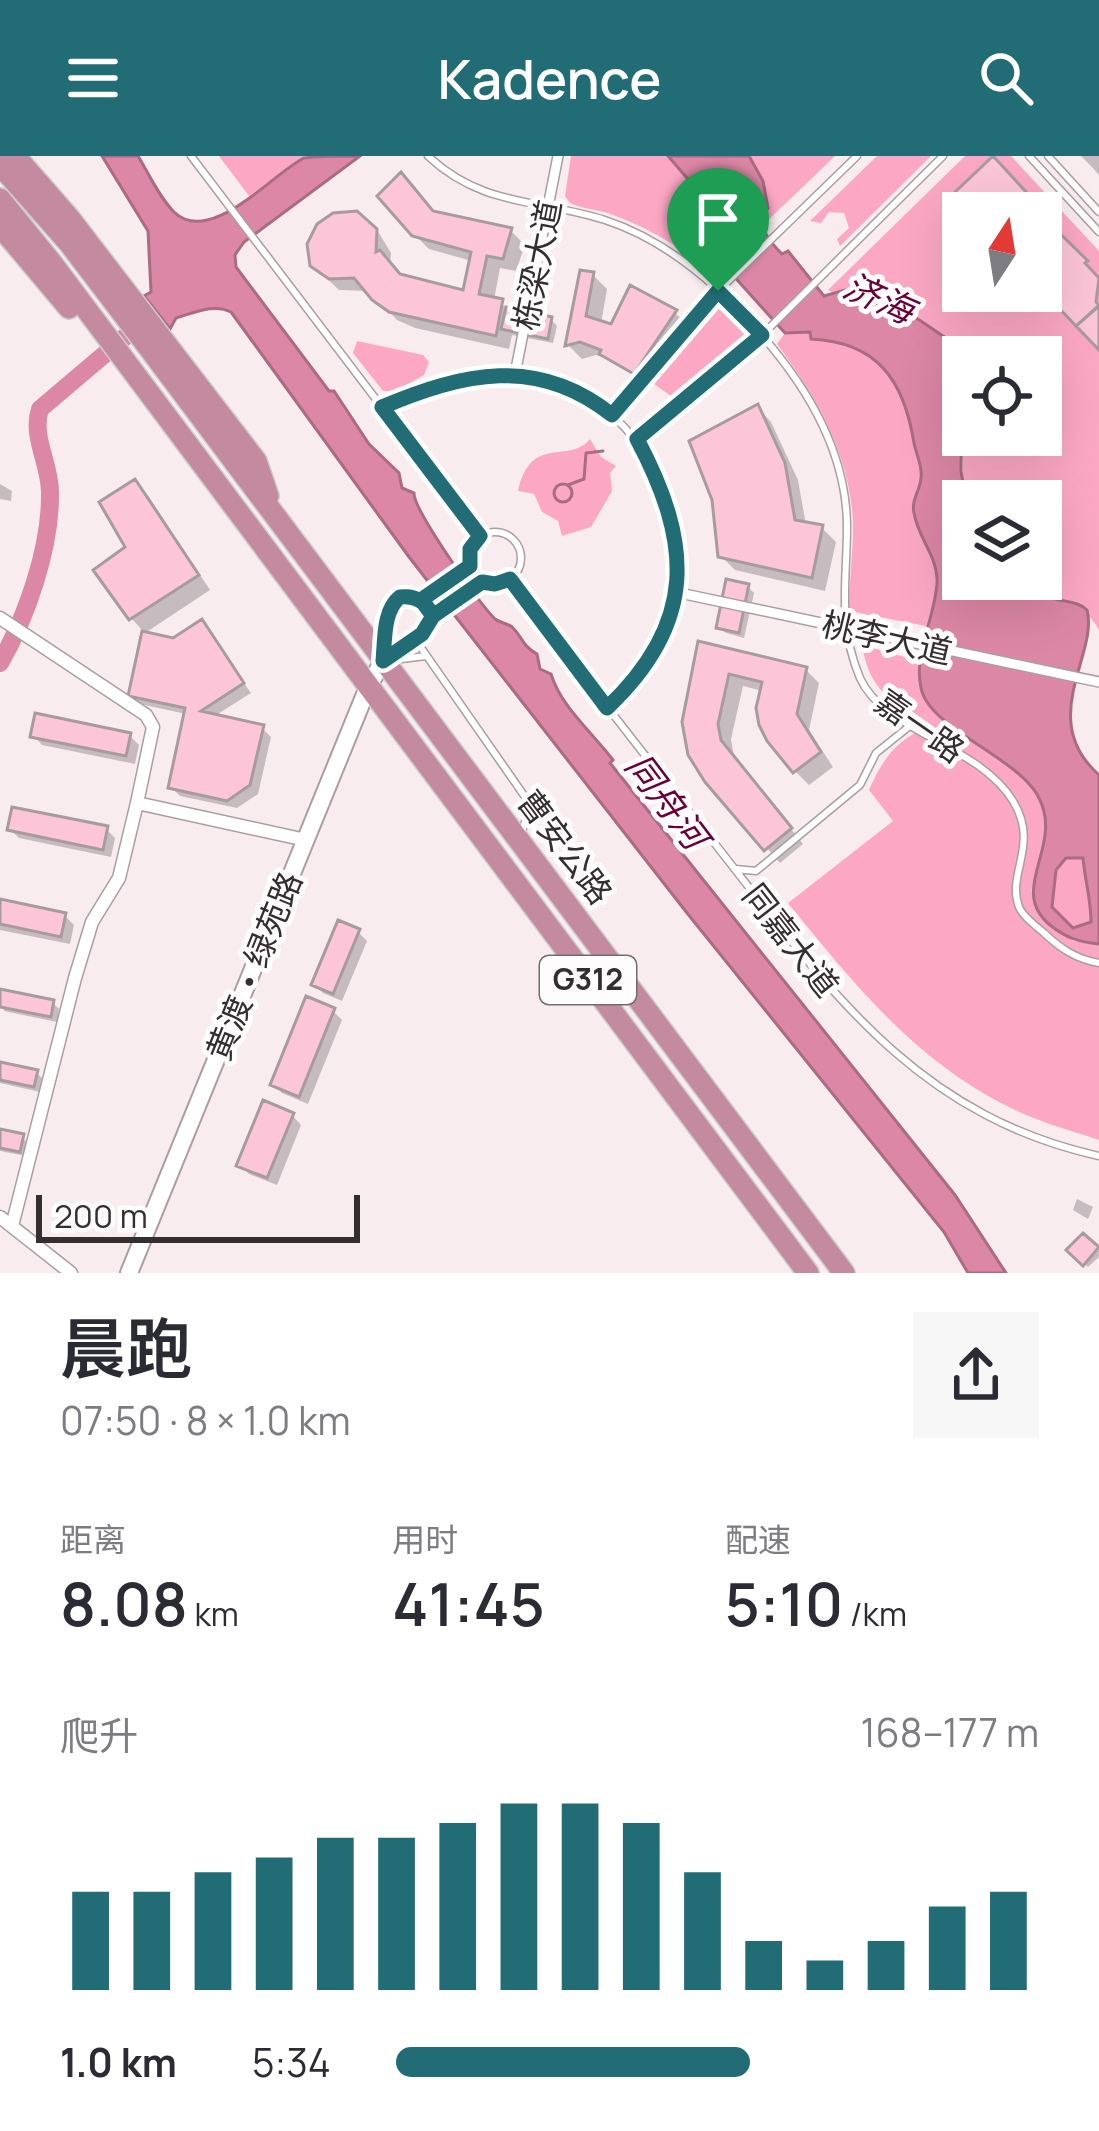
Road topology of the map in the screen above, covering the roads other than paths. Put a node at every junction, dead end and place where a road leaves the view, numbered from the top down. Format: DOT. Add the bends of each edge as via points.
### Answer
graph roads {
  1 [pos="15,156"];
  2 [pos="191,156"];
  3 [pos="428,156"];
  4 [pos="558,156"];
  5 [pos="857,156"];
  6 [pos="943,156"];
  7 [pos="1028,156"];
  8 [pos="1048,156"];
  9 [pos="0,165"];
  10 [pos="0,200"];
  11 [pos="548,208"];
  12 [pos="1099,212"];
  13 [pos="0,226"];
  14 [pos="1099,232"];
  15 [pos="718,291"];
  16 [pos="124,301"];
  17 [pos="93,328"];
  18 [pos="762,335"];
  19 [pos="515,374"];
  20 [pos="382,407"];
  21 [pos="612,415"];
  22 [pos="637,439"];
  23 [pos="480,536"];
  24 [pos="470,566"];
  25 [pos="510,579"];
  26 [pos="478,585"];
  27 [pos="675,592"];
  28 [pos="421,600"];
  29 [pos="433,616"];
  30 [pos="0,618"];
  31 [pos="844,628"];
  32 [pos="415,639"];
  33 [pos="426,656"];
  34 [pos="383,661"];
  35 [pos="1098,682"];
  36 [pos="368,687"];
  37 [pos="607,708"];
  38 [pos="911,725"];
  39 [pos="137,803"];
  40 [pos="306,840"];
  41 [pos="520,842"];
  42 [pos="734,869"];
  43 [pos="1099,963"];
  44 [pos="1099,1156"];
  45 [pos="0,1217"];
  46 [pos="12,1226"];
  47 [pos="71,1273"];
  48 [pos="129,1273"];
  49 [pos="808,1273"];
  50 [pos="844,1273"];
  1 -- 16 [label="highway, 曹安公路 / G312"];
  2 -- 20 [label="lane"];
  3 -- 11 [label="lane, 嘉一路" via="473,189"];
  4 -- 11 [label="street, 栋梁大道"];
  5 -- 15 [label="lane"];
  6 -- 18 [label="lane"];
  7 -- 14 [label="lane"];
  8 -- 12 [label="lane"];
  9 -- 16 [label="highway, 曹安公路 / G312"];
  10 -- 17 [label="highway, 曹安公路 / G312"];
  11 -- 15 [label="lane, 嘉一路" via="639,233"];
  11 -- 19 [label="street, 栋梁大道"];
  13 -- 17 [label="highway, 曹安公路 / G312"];
  15 -- 18 [label="lane, 嘉一路"];
  15 -- 21 [label="lane"];
  16 -- 34 [label="highway, 曹安公路 / G312"];
  17 -- 36 [label="highway, 曹安公路 / G312"];
  18 -- 22 [label="lane"];
  18 -- 31 [label="lane, 嘉一路" via="831,443 846,507"];
  19 -- 20 [label="lane" via="433,386"];
  19 -- 21 [label="lane" via="582,394"];
  20 -- 23 [label="lane"];
  21 -- 22 [label="lane"];
  22 -- 27 [label="lane" via="674,520"];
  23 -- 24 [label="lane"];
  23 -- 25 [label="lane" via="498,531 514,539 520,565"];
  24 -- 26 [label="lane"];
  24 -- 28 [label="lane"];
  25 -- 26 [label="lane"];
  25 -- 37 [label="lane, 同嘉大道"];
  26 -- 29 [label="lane"];
  27 -- 31 [label="street, 桃李大道"];
  27 -- 37 [label="lane" via="657,647"];
  28 -- 29 [label="lane"];
  28 -- 34 [label="lane" via="392,602"];
  29 -- 32 [label="lane"];
  30 -- 39 [label="street" via="146,716 153,727"];
  31 -- 35 [label="street, 桃李大道"];
  31 -- 38 [label="lane, 嘉一路" via="870,694"];
  32 -- 33 [label="lane"];
  32 -- 34 [label="lane"];
  33 -- 34 [label="lane"];
  33 -- 41 [label="lane" via="530,804"];
  34 -- 36 [label="street, 黄渡 • 绿苑路"];
  34 -- 41 [label="highway, 曹安公路 / G312"];
  36 -- 40 [label="street, 黄渡 • 绿苑路"];
  36 -- 49 [label="highway, 曹安公路 / G312"];
  37 -- 42 [label="lane, 同嘉大道"];
  38 -- 42 [label="lane" via="876,753 860,785 756,871"];
  38 -- 43 [label="lane, 嘉一路" via="957,750 1011,797 1026,843 1019,909 1060,947"];
  39 -- 40 [label="street"];
  39 -- 46 [label="street" via="119,878 92,922 75,978"];
  40 -- 48 [label="street, 黄渡 • 绿苑路"];
  41 -- 50 [label="highway, 曹安公路 / G312"];
  42 -- 44 [label="lane, 同嘉大道" via="839,1002 922,1076 1014,1128"];
  45 -- 46 [label="street"];
  46 -- 47 [label="street"];
}
